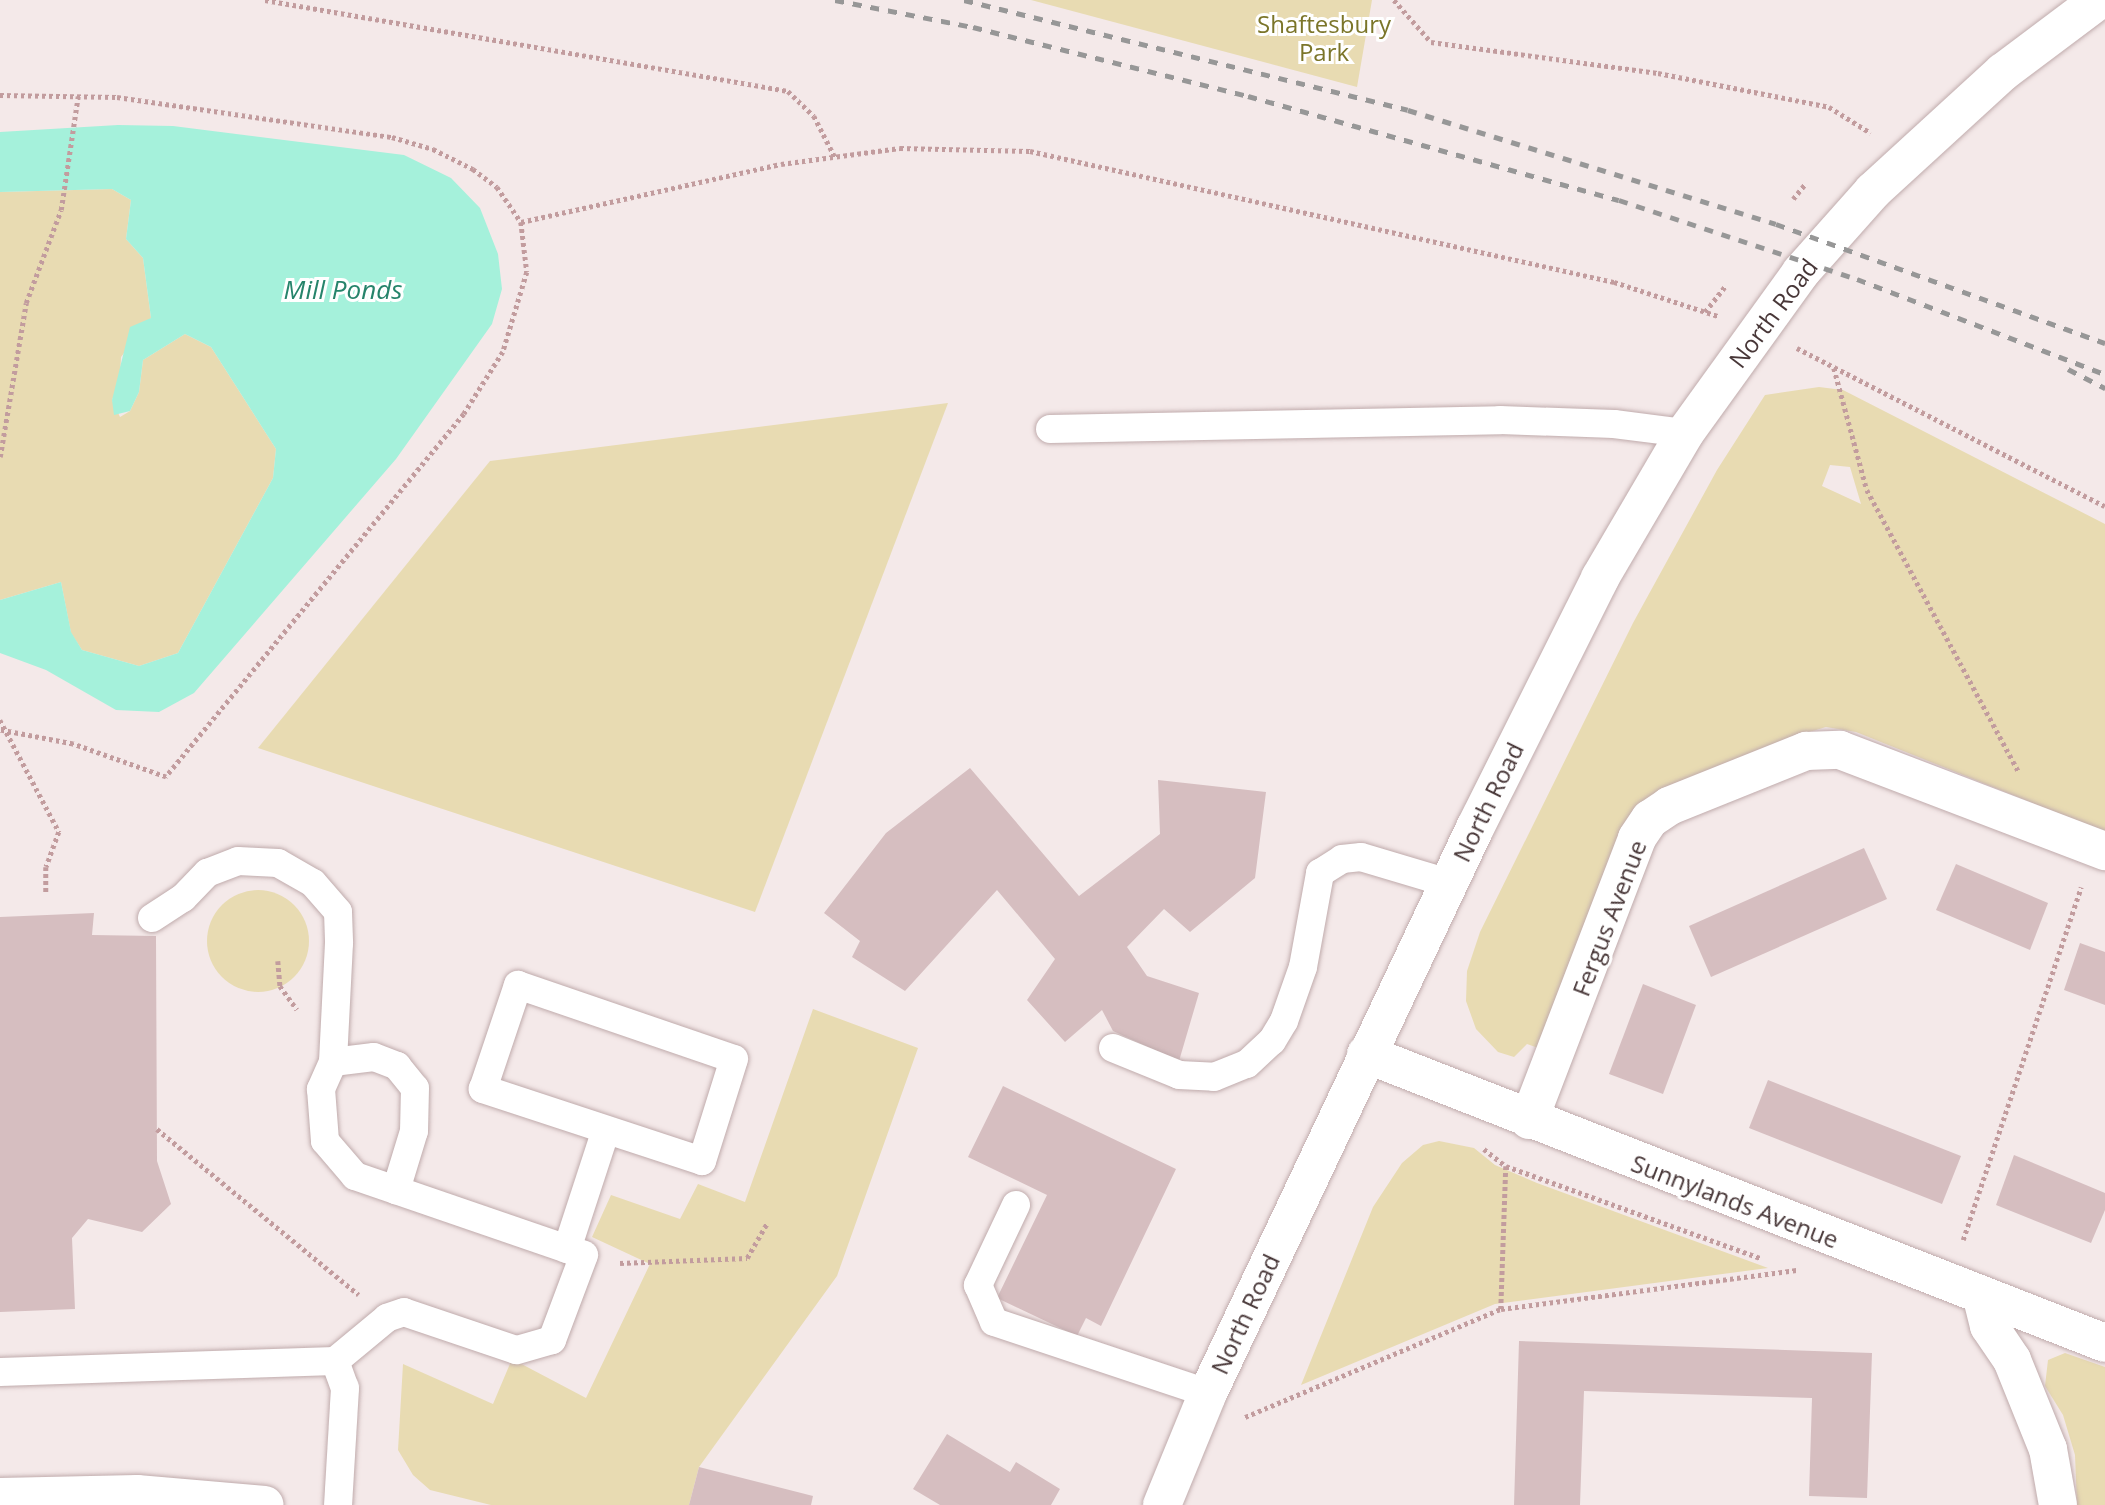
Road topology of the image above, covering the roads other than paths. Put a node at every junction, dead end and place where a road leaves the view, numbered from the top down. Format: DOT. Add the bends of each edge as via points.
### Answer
graph roads {
  1 [pos="2099,0"];
  2 [pos="1050,429"];
  3 [pos="1685,433"];
  4 [pos="2100,848"];
  5 [pos="1448,883"];
  6 [pos="152,918"];
  7 [pos="1112,1048"];
  8 [pos="1366,1054"];
  9 [pos="332,1062"];
  10 [pos="1529,1120"];
  11 [pos="606,1130"];
  12 [pos="396,1190"];
  13 [pos="1016,1205"];
  14 [pos="574,1257"];
  15 [pos="1966,1291"];
  16 [pos="2105,1343"];
  17 [pos="335,1361"];
  18 [pos="0,1372"];
  19 [pos="1208,1393"];
  20 [pos="0,1497"];
  21 [pos="265,1505"];
  22 [pos="338,1505"];
  23 [pos="1162,1505"];
  24 [pos="2058,1505"];
  1 -- 3 [label="street, North Road" via="2003,72 1908,156 1801,272"];
  2 -- 3 [label="lane" via="1500,420 1614,424"];
  3 -- 5 [label="street, North Road" via="1600,578"];
  4 -- 10 [label="street, Fergus Avenue" via="1872,759 1823,749 1806,751 1669,806 1650,819 1637,838"];
  5 -- 7 [label="lane" via="1361,857 1342,859 1320,873 1303,967 1284,1021 1272,1041 1247,1064 1213,1077 1179,1075"];
  5 -- 8 [label="street, North Road"];
  6 -- 9 [label="lane" via="183,898 207,873 238,861 278,863 313,883 338,912"];
  8 -- 10 [label="street, Sunnylands Avenue"];
  8 -- 19 [label="street, North Road"];
  9 -- 12 [label="lane" via="321,1089 325,1142 355,1176"];
  9 -- 12 [label="lane" via="374,1057 397,1066 415,1088 414,1131"];
  10 -- 15 [label="street, Sunnylands Avenue"];
  11 -- 11 [label="lane" via="483,1089 518,985 734,1059 702,1161"];
  11 -- 14 [label="lane"];
  12 -- 14 [label="lane"];
  13 -- 19 [label="lane" via="978,1285 994,1322"];
  14 -- 17 [label="lane" via="552,1340 516,1350 404,1312 387,1318"];
  15 -- 16 [label="street, Sunnylands Avenue"];
  15 -- 24 [label="street" via="2011,1360 2044,1439"];
  17 -- 18 [label="lane"];
  17 -- 22 [label="lane" via="345,1388"];
  19 -- 23 [label="street, North Road"];
  20 -- 21 [label="street" via="137,1494"];
}
